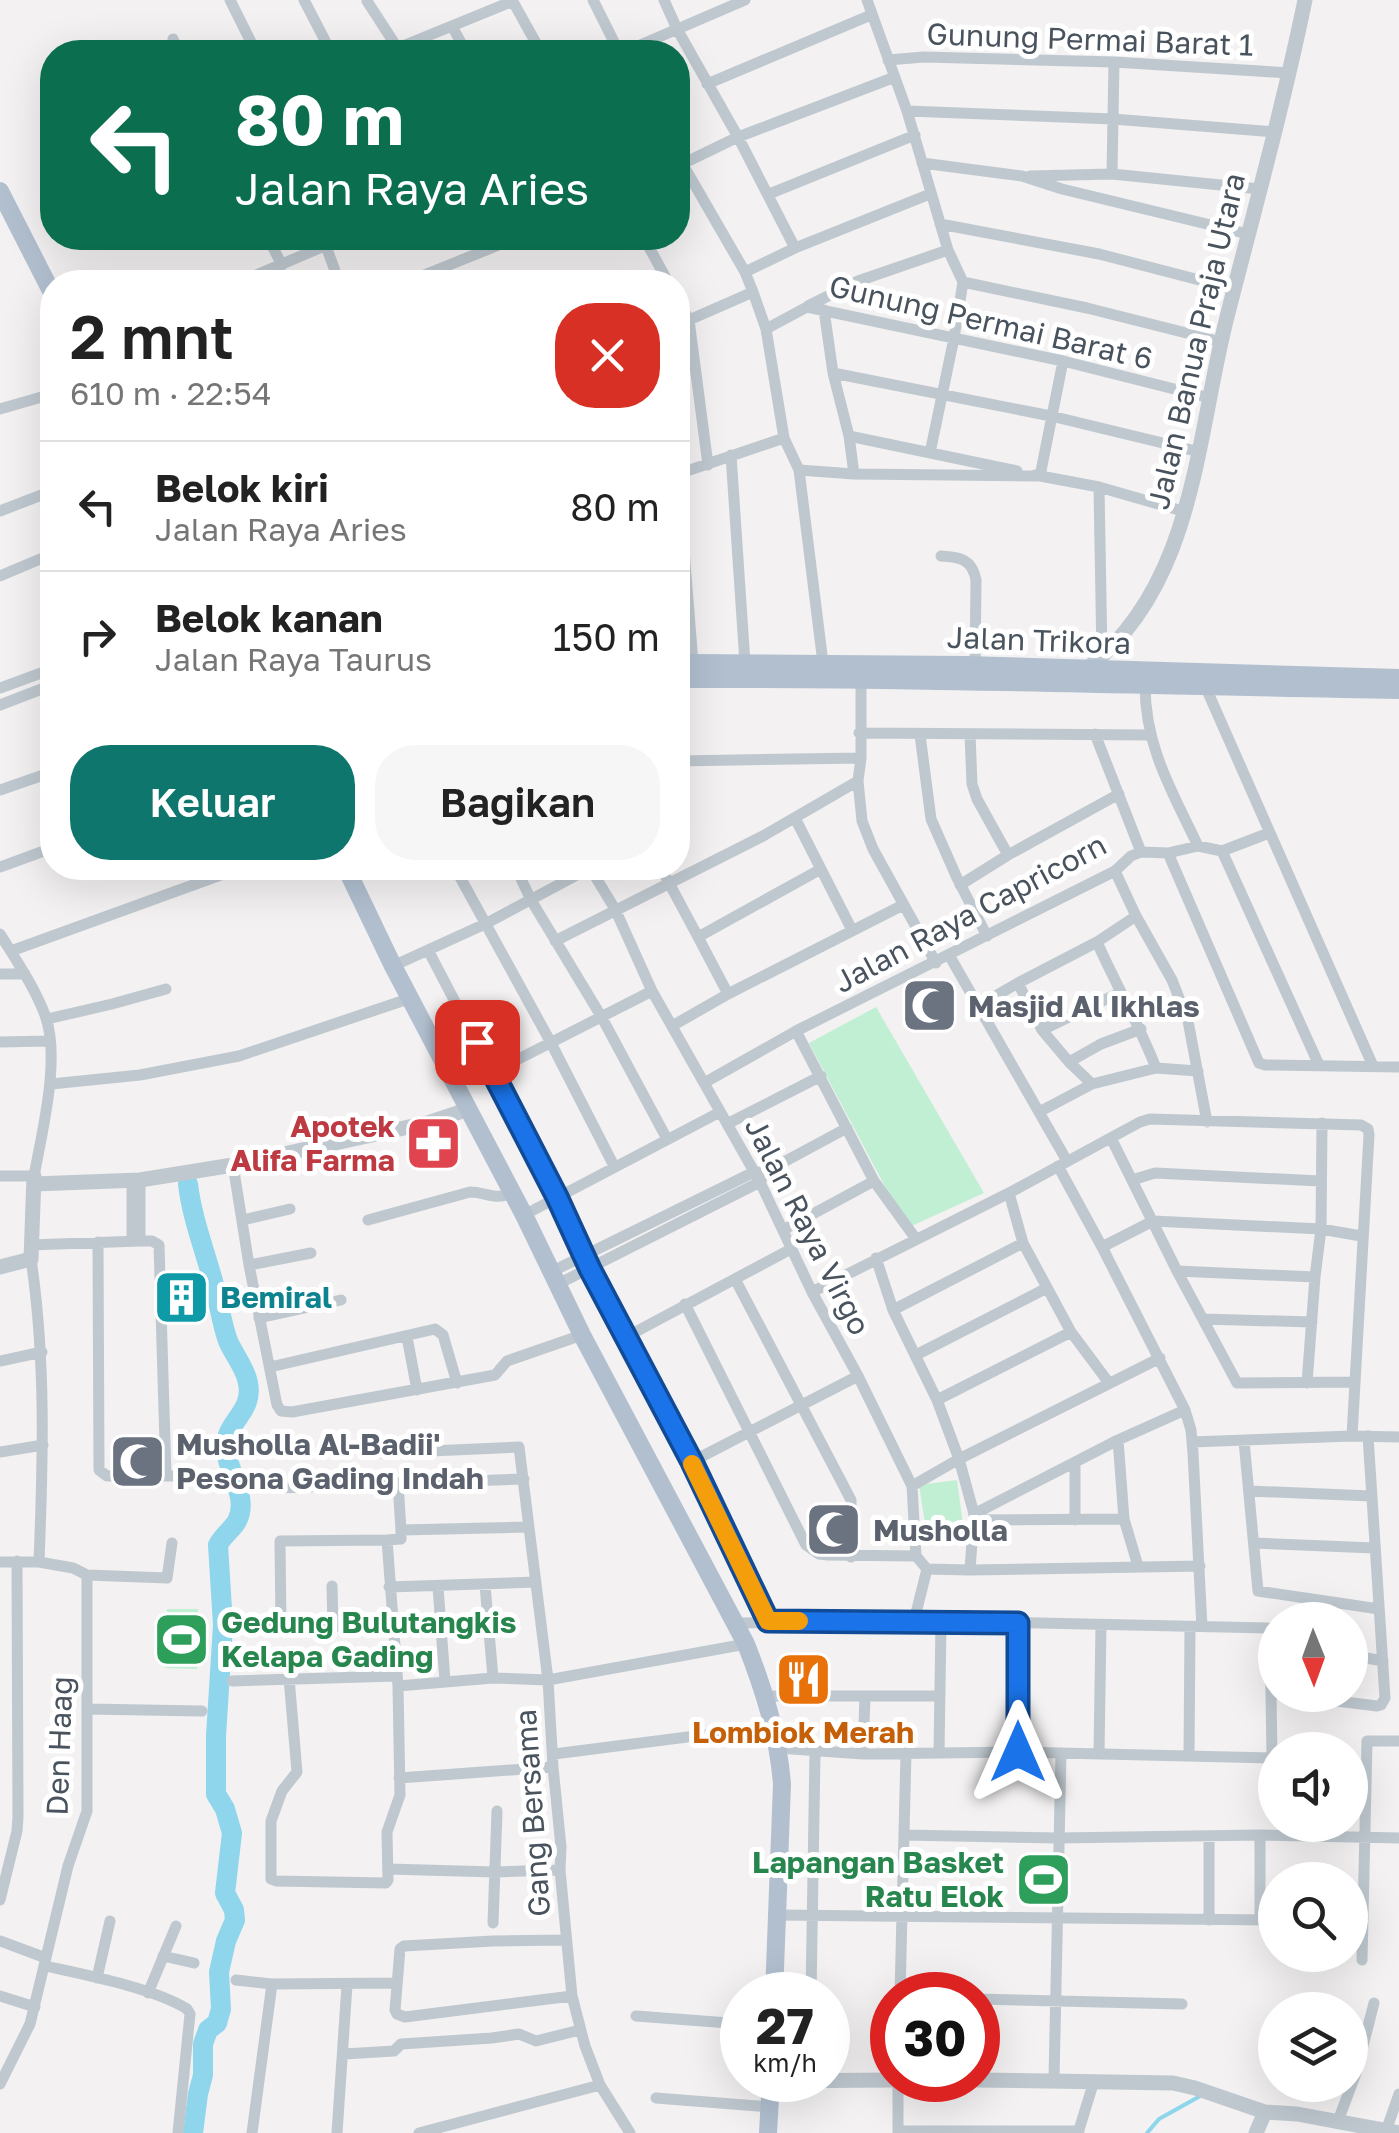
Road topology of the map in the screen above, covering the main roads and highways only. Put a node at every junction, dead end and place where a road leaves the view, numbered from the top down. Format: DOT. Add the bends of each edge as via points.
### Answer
graph roads {
  1 [pos="3,202"];
  2 [pos="40,271"];
  3 [pos="690,662"];
  4 [pos="968,671"];
  5 [pos="1399,678"];
  6 [pos="690,679"];
  7 [pos="1214,683"];
  8 [pos="1399,690"];
  9 [pos="352,880"];
  10 [pos="775,1972"];
  11 [pos="770,2102"];
  12 [pos="768,2133"];
  1 -- 2 [label="main road"];
  3 -- 4 [label="main road, Jalan Trikora"];
  4 -- 6 [label="main road, Jalan Trikora"];
  4 -- 7 [label="main road, Jalan Trikora" via="1144,685"];
  4 -- 7 [label="main road, Jalan Trikora" via="1095,663"];
  5 -- 7 [label="main road, Jalan Trikora"];
  7 -- 8 [label="main road, Jalan Trikora"];
  9 -- 10 [label="main road" via="746,1644 774,1726 782,1784"];
  11 -- 12 [label="main road"];
}
